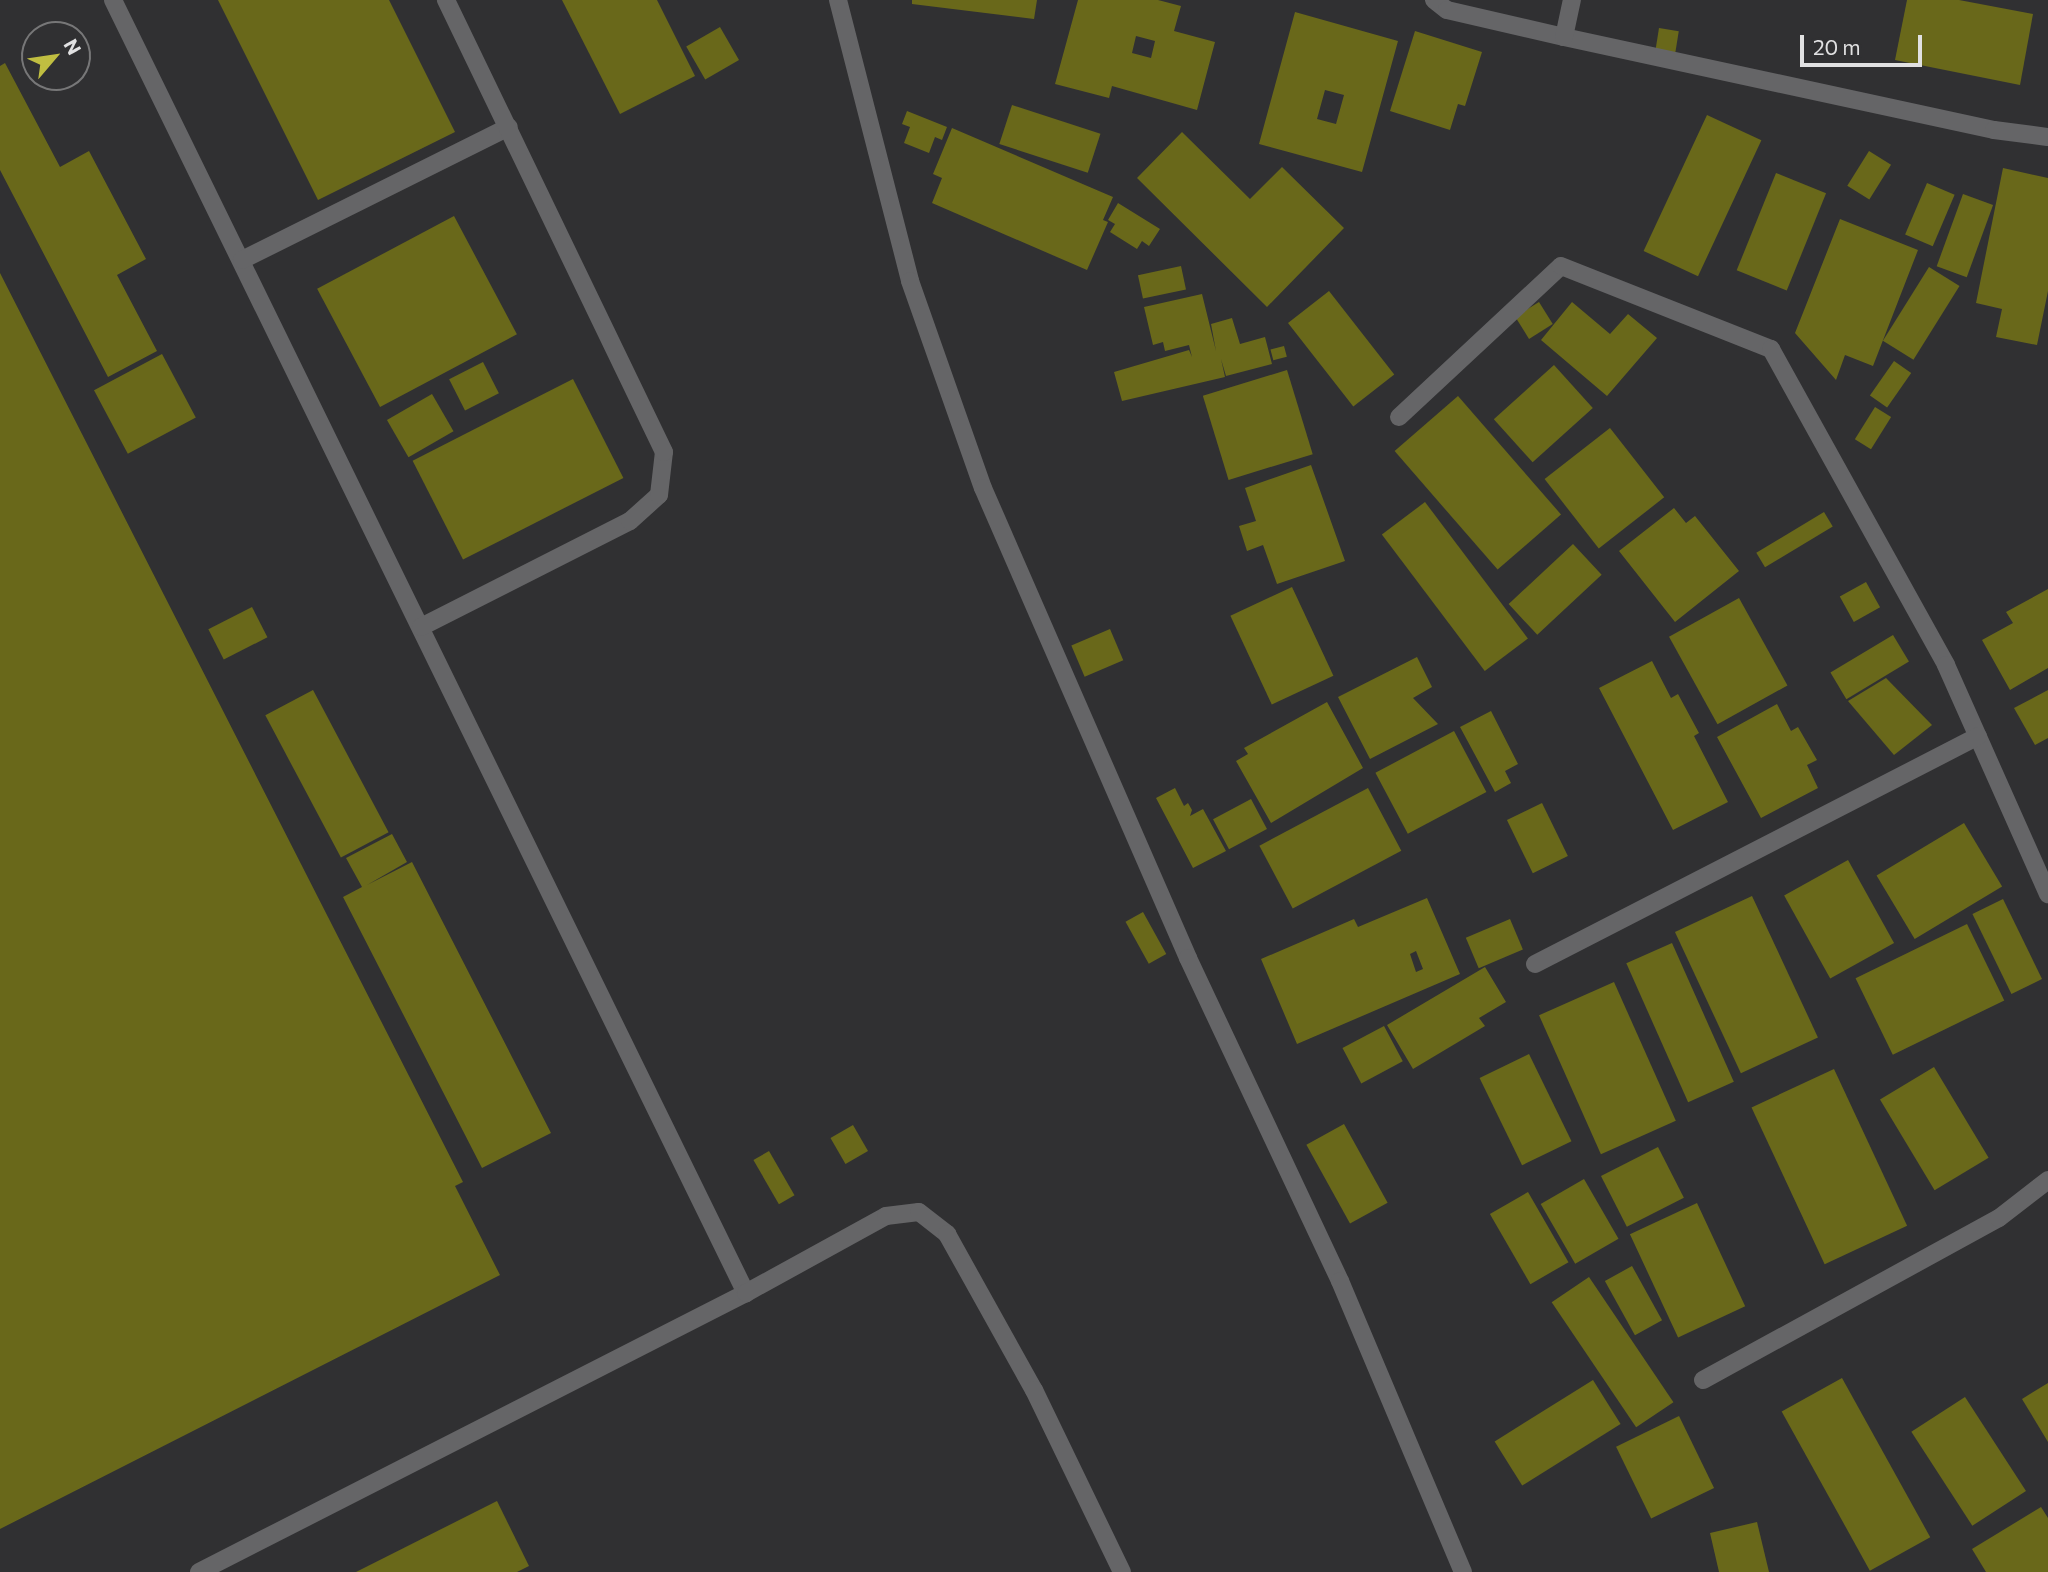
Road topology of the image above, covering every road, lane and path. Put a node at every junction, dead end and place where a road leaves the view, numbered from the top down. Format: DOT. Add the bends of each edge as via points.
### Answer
graph roads {
  1 [pos="113,0"];
  2 [pos="446,0"];
  3 [pos="838,0"];
  4 [pos="1434,0"];
  5 [pos="1572,0"];
  6 [pos="1564,37"];
  7 [pos="509,127"];
  8 [pos="2048,137"];
  9 [pos="242,260"];
  10 [pos="1399,417"];
  11 [pos="421,627"];
  12 [pos="1978,736"];
  13 [pos="2048,894"];
  14 [pos="1535,964"];
  15 [pos="2048,1180"];
  16 [pos="746,1293"];
  17 [pos="1703,1380"];
  18 [pos="200,1572"];
  19 [pos="1122,1572"];
  20 [pos="1463,1572"];
  1 -- 9 [label="street"];
  2 -- 7 [label="street"];
  3 -- 20 [label="street" via="910,281 983,488 1188,958 1340,1281"];
  4 -- 6 [label="street" via="1447,10"];
  5 -- 6 [label="street"];
  6 -- 8 [label="street" via="1994,130"];
  7 -- 9 [label="street"];
  7 -- 11 [label="street" via="664,453 659,495 630,521"];
  9 -- 11 [label="street"];
  10 -- 12 [label="street" via="1561,266 1771,349 1946,665"];
  11 -- 16 [label="street"];
  12 -- 13 [label="street"];
  12 -- 14 [label="street"];
  15 -- 17 [label="street" via="1999,1218"];
  16 -- 18 [label="street"];
  16 -- 19 [label="street" via="886,1216 919,1212 947,1234 1034,1390"];
}
